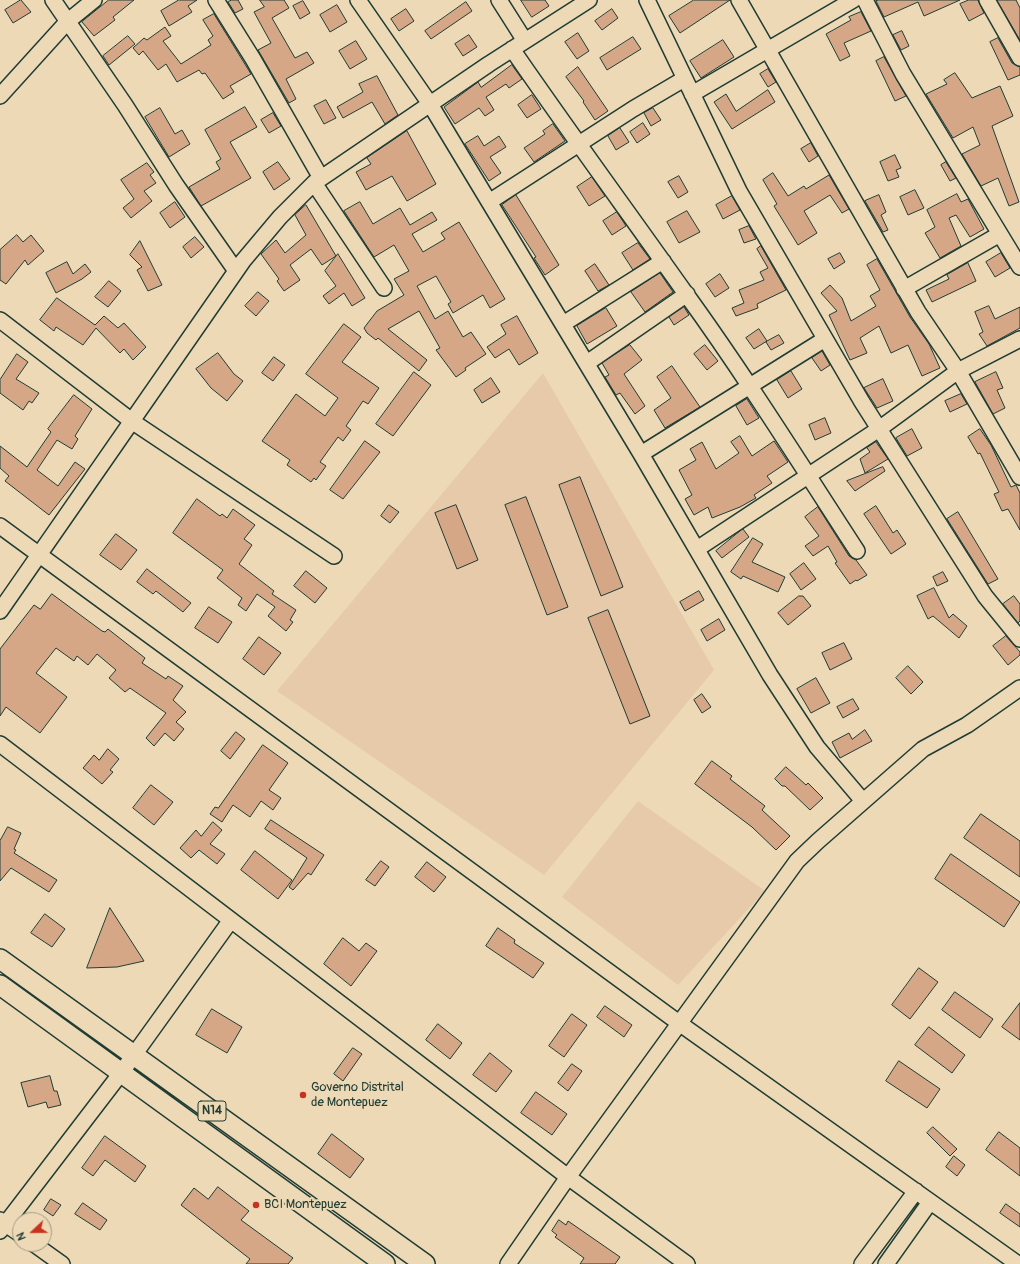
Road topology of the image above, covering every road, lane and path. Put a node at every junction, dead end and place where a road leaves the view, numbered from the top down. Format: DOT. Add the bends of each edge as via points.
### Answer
graph roads {
  1 [pos="53,0"];
  2 [pos="94,0"];
  3 [pos="216,0"];
  4 [pos="358,0"];
  5 [pos="499,0"];
  6 [pos="589,0"];
  7 [pos="646,0"];
  8 [pos="740,0"];
  9 [pos="853,0"];
  10 [pos="865,0"];
  11 [pos="987,0"];
  12 [pos="67,22"];
  13 [pos="525,41"];
  14 [pos="512,49"];
  15 [pos="768,50"];
  16 [pos="1020,58"];
  17 [pos="684,79"];
  18 [pos="692,94"];
  19 [pos="0,96"];
  20 [pos="430,104"];
  21 [pos="577,144"];
  22 [pos="318,180"];
  23 [pos="489,202"];
  24 [pos="1000,234"];
  25 [pos="663,262"];
  26 [pos="1020,266"];
  27 [pos="236,271"];
  28 [pos="384,288"];
  29 [pos="904,289"];
  30 [pos="687,294"];
  31 [pos="0,320"];
  32 [pos="563,324"];
  33 [pos="825,339"];
  34 [pos="1020,339"];
  35 [pos="586,363"];
  36 [pos="958,370"];
  37 [pos="749,387"];
  38 [pos="133,422"];
  39 [pos="879,429"];
  40 [pos="641,454"];
  41 [pos="807,475"];
  42 [pos="1020,477"];
  43 [pos="0,526"];
  44 [pos="697,549"];
  45 [pos="857,551"];
  46 [pos="40,555"];
  47 [pos="334,556"];
  48 [pos="0,611"];
  49 [pos="1020,639"];
  50 [pos="1016,695"];
  51 [pos="0,744"];
  52 [pos="863,801"];
  53 [pos="231,920"];
  54 [pos="0,959"];
  55 [pos="0,985"];
  56 [pos="679,1023"];
  57 [pos="134,1055"];
  58 [pos="121,1073"];
  59 [pos="268,1151"];
  60 [pos="256,1171"];
  61 [pos="568,1177"];
  62 [pos="916,1191"];
  63 [pos="930,1202"];
  64 [pos="2,1225"];
  65 [pos="12,1230"];
  66 [pos="45,1252"];
  67 [pos="62,1264"];
  68 [pos="385,1264"];
  69 [pos="425,1264"];
  70 [pos="508,1264"];
  71 [pos="688,1264"];
  72 [pos="862,1264"];
  73 [pos="886,1264"];
  74 [pos="1018,1264"];
  1 -- 12 [label="street"];
  2 -- 12 [label="street"];
  3 -- 22 [label="street" via="254,59"];
  4 -- 20 [label="street"];
  5 -- 13 [label="street"];
  6 -- 13 [label="street"];
  7 -- 17 [label="street"];
  8 -- 15 [label="street"];
  9 -- 15 [label="street"];
  10 -- 24 [label="street" via="907,81"];
  11 -- 16 [label="street"];
  12 -- 19 [label="street"];
  12 -- 27 [label="street"];
  13 -- 14 [label="street"];
  14 -- 20 [label="street"];
  14 -- 21 [label="street"];
  15 -- 18 [label="street"];
  15 -- 29 [label="street"];
  17 -- 18 [label="street"];
  17 -- 21 [label="street"];
  18 -- 33 [label="street" via="739,191"];
  20 -- 22 [label="street"];
  20 -- 23 [label="street"];
  21 -- 23 [label="street"];
  21 -- 25 [label="street"];
  22 -- 27 [label="street" via="280,217"];
  22 -- 28 [label="street"];
  23 -- 32 [label="street"];
  24 -- 26 [label="street"];
  24 -- 29 [label="street"];
  25 -- 30 [label="street"];
  25 -- 32 [label="street"];
  27 -- 38 [label="street"];
  29 -- 36 [label="street"];
  30 -- 35 [label="street"];
  30 -- 37 [label="street"];
  31 -- 38 [label="street"];
  32 -- 35 [label="street"];
  33 -- 37 [label="street"];
  33 -- 39 [label="street"];
  34 -- 36 [label="street"];
  35 -- 40 [label="street"];
  36 -- 39 [label="street"];
  36 -- 42 [label="street"];
  37 -- 40 [label="street"];
  37 -- 41 [label="street"];
  38 -- 46 [label="street"];
  38 -- 47 [label="street"];
  39 -- 41 [label="street"];
  39 -- 49 [label="street" via="985,596"];
  40 -- 44 [label="street"];
  41 -- 44 [label="street"];
  41 -- 45 [label="street"];
  43 -- 46 [label="street"];
  44 -- 52 [label="street" via="770,675 817,747"];
  46 -- 48 [label="street"];
  46 -- 56 [label="street"];
  50 -- 52 [label="street" via="923,749"];
  51 -- 53 [label="street"];
  52 -- 56 [label="street" via="797,861"];
  53 -- 57 [label="street"];
  53 -- 61 [label="street"];
  54 -- 57 [label="main road, N14"];
  55 -- 58 [label="main road, N14"];
  56 -- 61 [label="street"];
  56 -- 62 [label="street"];
  57 -- 58 [label="street"];
  57 -- 59 [label="main road, N14"];
  58 -- 60 [label="main road, N14"];
  58 -- 64 [label="street"];
  59 -- 60 [label="main road"];
  59 -- 69 [label="main road, N14"];
  60 -- 68 [label="main road, N14"];
  61 -- 70 [label="street"];
  61 -- 71 [label="street"];
  62 -- 63 [label="street"];
  62 -- 72 [label="street"];
  63 -- 73 [label="street"];
  63 -- 74 [label="street"];
  64 -- 65 [label="street"];
  66 -- 67 [label="street"];
}
